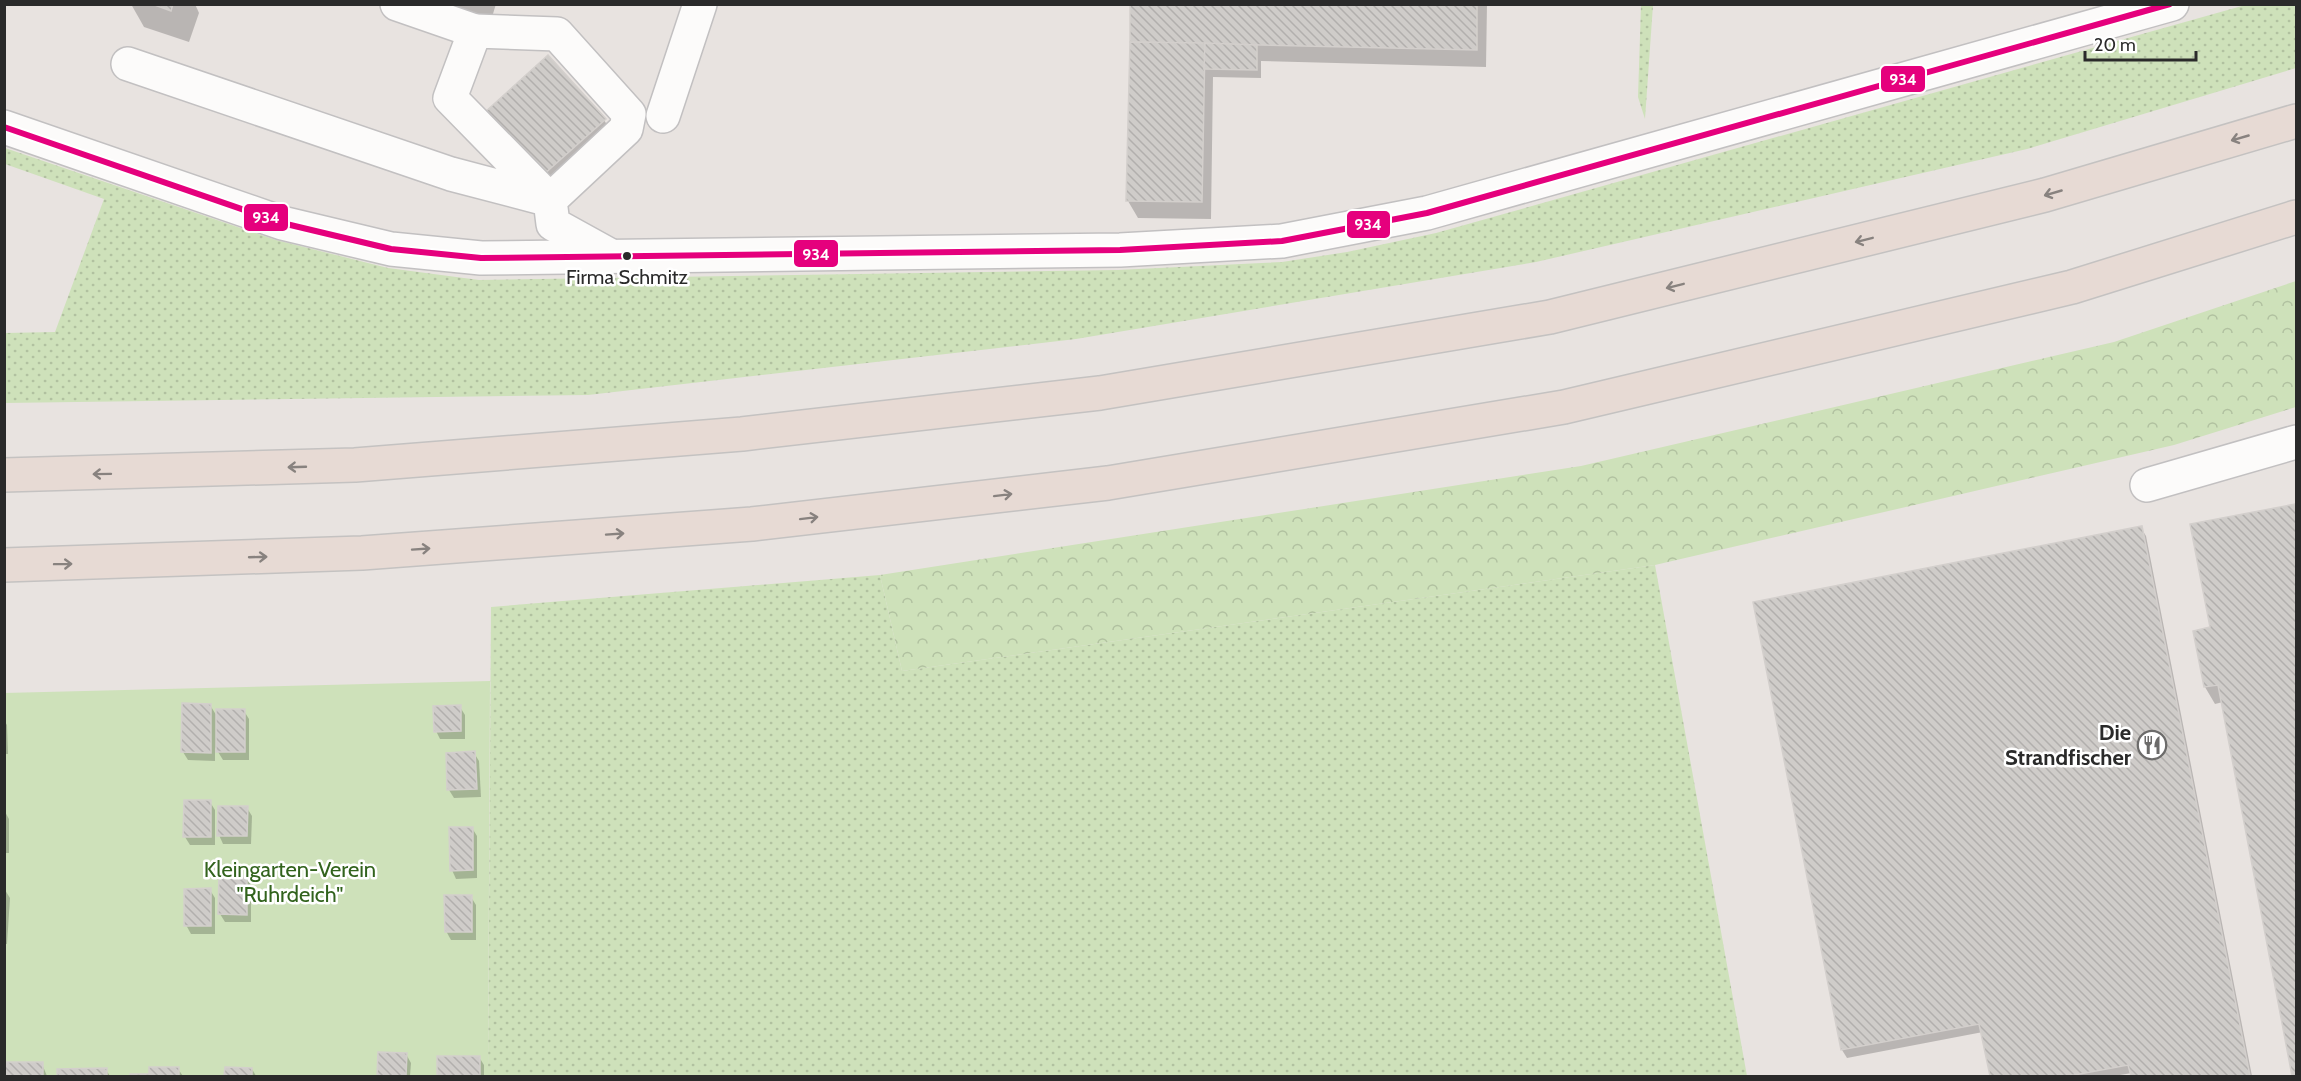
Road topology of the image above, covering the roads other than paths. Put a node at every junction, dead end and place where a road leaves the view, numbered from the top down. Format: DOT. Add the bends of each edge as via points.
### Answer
graph roads {
  1 [pos="397,4"];
  2 [pos="700,4"];
  3 [pos="2172,4"];
  4 [pos="2138,9"];
  5 [pos="475,31"];
  6 [pos="128,64"];
  7 [pos="663,116"];
  8 [pos="2296,122"];
  9 [pos="4,127"];
  10 [pos="550,200"];
  11 [pos="2296,218"];
  12 [pos="614,258"];
  13 [pos="2296,442"];
  14 [pos="4,475"];
  15 [pos="2147,485"];
  16 [pos="4,565"];
  1 -- 5 [label="street"];
  2 -- 7 [label="street"];
  3 -- 4 [label="street"];
  4 -- 12 [label="street" via="1427,213 1282,241 1108,250"];
  5 -- 10 [label="street" via="450,98"];
  5 -- 10 [label="street" via="557,34 629,114 626,129"];
  6 -- 10 [label="street" via="452,174"];
  8 -- 14 [label="highway, one-way" via="2045,195 1550,317 1100,393 742,434 355,465"];
  9 -- 12 [label="street" via="282,223 391,249 481,258"];
  10 -- 12 [label="street" via="553,224"];
  16 -- 11 [label="highway, one-way" via="362,553 704,528 1108,483 1564,407 2072,287"];
  13 -- 15 [label="street"];
}
